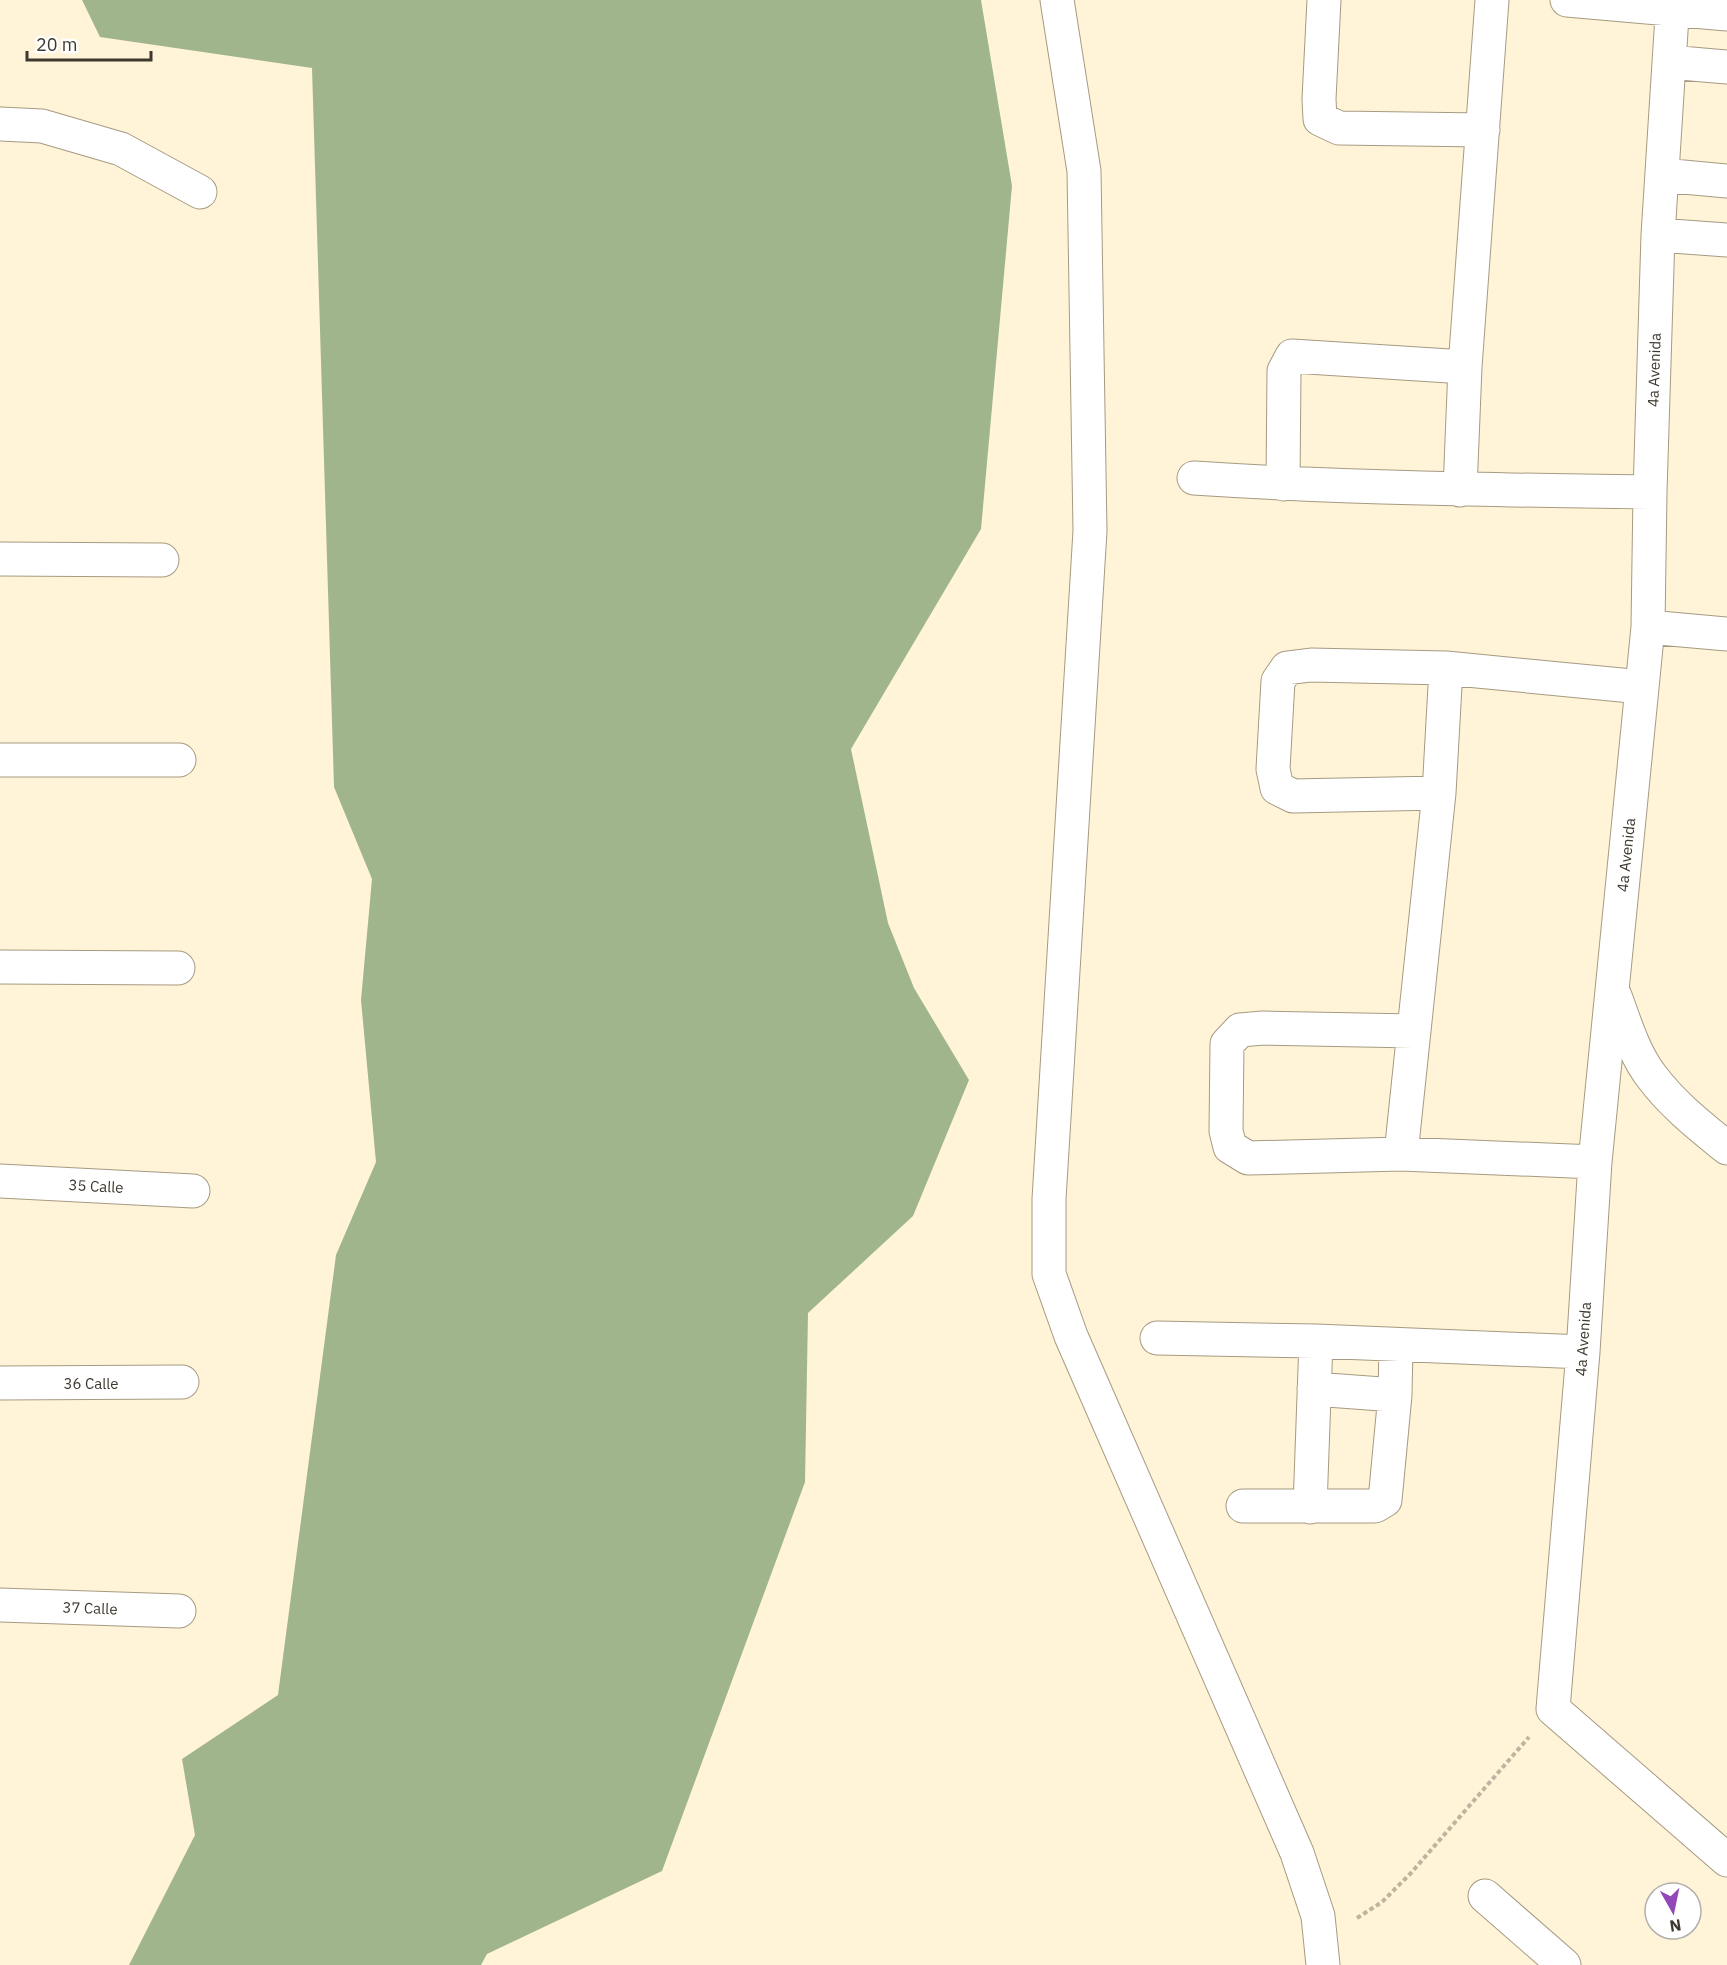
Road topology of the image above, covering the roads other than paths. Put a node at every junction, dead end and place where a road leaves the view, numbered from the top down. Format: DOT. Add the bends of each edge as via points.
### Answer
graph roads {
  1 [pos="1058,0"];
  2 [pos="1324,0"];
  3 [pos="1492,0"];
  4 [pos="1568,0"];
  5 [pos="1672,4"];
  6 [pos="1727,14"];
  7 [pos="1669,63"];
  8 [pos="1727,67"];
  9 [pos="0,124"];
  10 [pos="1484,130"];
  11 [pos="1662,175"];
  12 [pos="1727,181"];
  13 [pos="200,192"];
  14 [pos="1658,235"];
  15 [pos="1727,240"];
  16 [pos="1465,367"];
  17 [pos="1194,478"];
  18 [pos="1283,484"];
  19 [pos="1460,490"];
  20 [pos="1650,492"];
  21 [pos="0,559"];
  22 [pos="162,560"];
  23 [pos="1648,627"];
  24 [pos="1727,634"];
  25 [pos="1446,668"];
  26 [pos="1642,687"];
  27 [pos="0,760"];
  28 [pos="179,760"];
  29 [pos="1439,793"];
  30 [pos="0,967"];
  31 [pos="178,968"];
  32 [pos="1613,991"];
  33 [pos="1414,1031"];
  34 [pos="1727,1148"];
  35 [pos="1401,1155"];
  36 [pos="1595,1162"];
  37 [pos="0,1181"];
  38 [pos="193,1191"];
  39 [pos="1157,1338"];
  40 [pos="1316,1341"];
  41 [pos="1396,1346"];
  42 [pos="1583,1352"];
  43 [pos="182,1382"];
  44 [pos="0,1383"];
  45 [pos="1314,1389"];
  46 [pos="1395,1395"];
  47 [pos="1243,1506"];
  48 [pos="1310,1507"];
  49 [pos="0,1605"];
  50 [pos="179,1611"];
  51 [pos="1727,1860"];
  52 [pos="1485,1896"];
  53 [pos="1322,1952"];
  54 [pos="1563,1964"];
  1 -- 53 [label="street" via="1084,171 1090,531 1049,1199 1049,1274 1071,1336 1297,1853 1318,1916"];
  2 -- 10 [label="street" via="1320,119 1339,128"];
  3 -- 10 [label="street"];
  4 -- 5 [label="street"];
  5 -- 6 [label="street"];
  5 -- 7 [label="street, 4a Avenida"];
  7 -- 8 [label="street"];
  7 -- 11 [label="street, 4a Avenida"];
  9 -- 13 [label="street" via="42,126 121,149"];
  10 -- 16 [label="street"];
  11 -- 12 [label="street"];
  11 -- 14 [label="street, 4a Avenida"];
  14 -- 15 [label="street"];
  14 -- 20 [label="street, 4a Avenida"];
  16 -- 18 [label="street" via="1292,356 1284,371"];
  16 -- 19 [label="street"];
  17 -- 18 [label="street"];
  18 -- 19 [label="street"];
  19 -- 20 [label="street"];
  20 -- 23 [label="street, 4a Avenida"];
  21 -- 22 [label="street"];
  23 -- 24 [label="street"];
  23 -- 26 [label="street, 4a Avenida"];
  25 -- 26 [label="street"];
  25 -- 29 [label="street"];
  25 -- 29 [label="street" via="1287,668 1278,681 1273,769 1277,788 1293,796"];
  26 -- 32 [label="street, 4a Avenida"];
  27 -- 28 [label="street"];
  29 -- 33 [label="street"];
  30 -- 31 [label="street"];
  32 -- 34 [label="street" via="1651,1076 1687,1117"];
  32 -- 36 [label="street, 4a Avenida"];
  33 -- 35 [label="street"];
  33 -- 35 [label="street" via="1263,1028 1240,1030 1227,1044 1226,1131 1230,1147 1248,1158"];
  35 -- 36 [label="street"];
  36 -- 42 [label="street, 4a Avenida"];
  37 -- 38 [label="street, 35 Calle"];
  39 -- 40 [label="street"];
  40 -- 41 [label="street"];
  40 -- 45 [label="street"];
  41 -- 42 [label="street"];
  41 -- 46 [label="street"];
  42 -- 51 [label="street, 4a Avenida" via="1553,1709"];
  43 -- 44 [label="street, 36 Calle"];
  45 -- 46 [label="street"];
  45 -- 48 [label="street"];
  46 -- 48 [label="street" via="1385,1500 1375,1506"];
  47 -- 48 [label="street"];
  49 -- 50 [label="street, 37 Calle"];
  52 -- 54 [label="street"];
}
